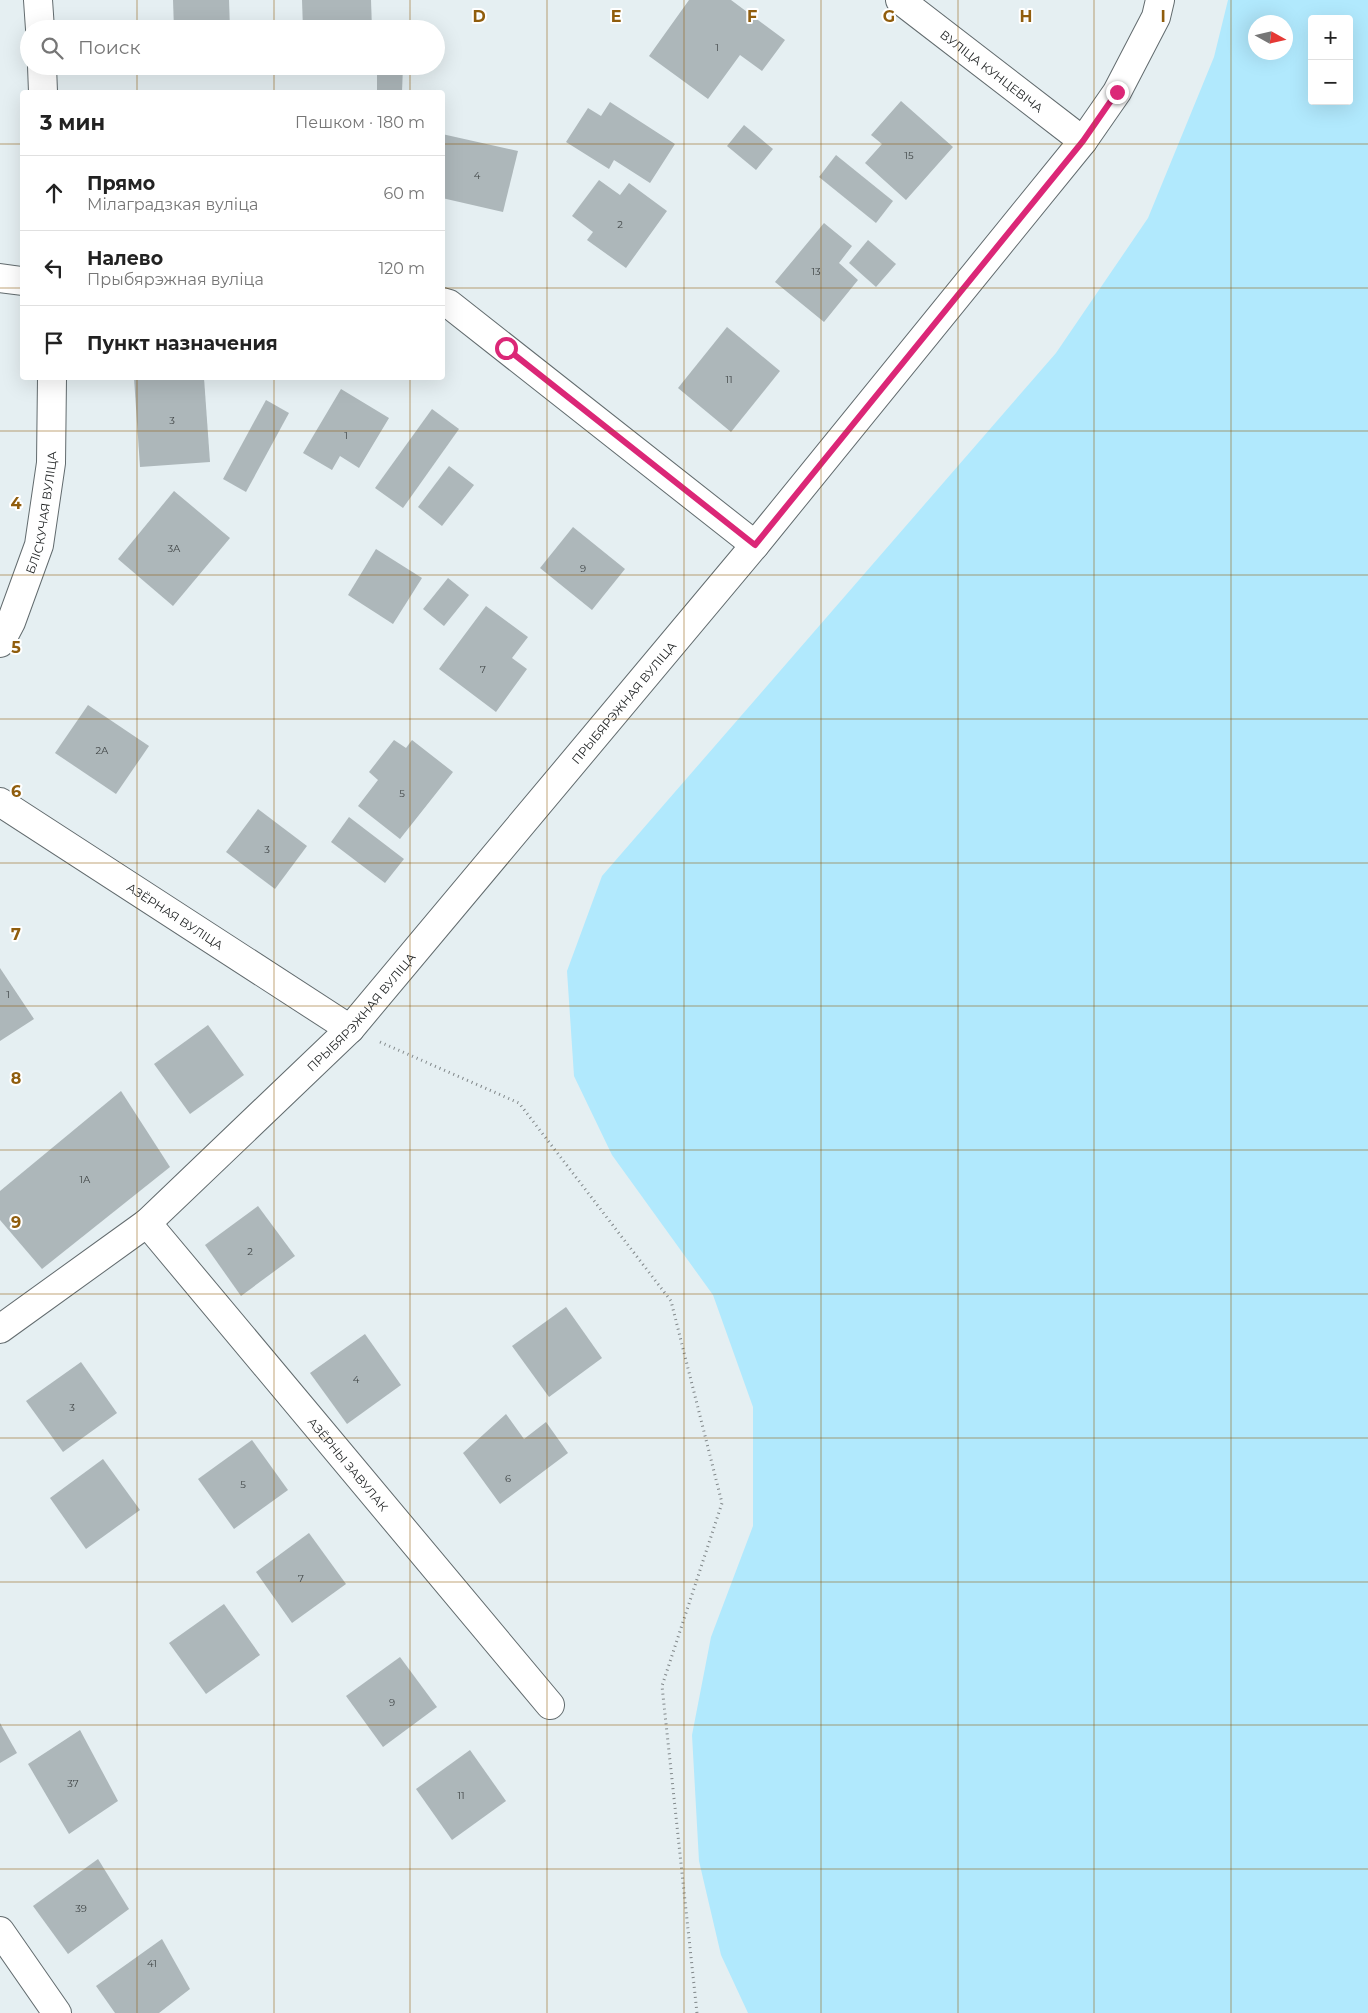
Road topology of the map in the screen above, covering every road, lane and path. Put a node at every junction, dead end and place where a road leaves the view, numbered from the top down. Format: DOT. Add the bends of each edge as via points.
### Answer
graph roads {
  1 [pos="38,0"];
  2 [pos="900,0"];
  3 [pos="1160,0"];
  4 [pos="39,20"];
  5 [pos="42,75"];
  6 [pos="43,90"];
  7 [pos="1083,141"];
  8 [pos="0,278"];
  9 [pos="20,281"];
  10 [pos="445,303"];
  11 [pos="52,380"];
  12 [pos="755,545"];
  13 [pos="0,643"];
  14 [pos="0,802"];
  15 [pos="350,1029"];
  16 [pos="147,1223"];
  17 [pos="0,1329"];
  18 [pos="550,1705"];
  19 [pos="0,1931"];
  20 [pos="57,2013"];
  21 [pos="697,2013"];
  1 -- 4 [label="street"];
  2 -- 7 [label="street, ВУЛІЦА КУНЦЕВІЧА"];
  3 -- 7 [label="street, ПРЫБЯРЭЖНАЯ ВУЛІЦА" via="1156,17 1117,92"];
  5 -- 6 [label="street"];
  7 -- 12 [label="street, ПРЫБЯРЭЖНАЯ ВУЛІЦА"];
  8 -- 9 [label="street"];
  10 -- 12 [label="street"];
  11 -- 13 [label="street, БЛІСКУЧАЯ ВУЛІЦА" via="51,463 38,545 11,622"];
  12 -- 15 [label="street, ПРЫБЯРЭЖНАЯ ВУЛІЦА"];
  14 -- 15 [label="street, АЗЁРНАЯ ВУЛІЦА"];
  15 -- 16 [label="street, ПРЫБЯРЭЖНАЯ ВУЛІЦА"];
  15 -- 21 [label="path" via="520,1102 671,1301 722,1503 662,1686"];
  16 -- 17 [label="street, ПРЫБЯРЭЖНАЯ ВУЛІЦА"];
  16 -- 18 [label="street, АЗЁРНЫ ЗАВУЛАК"];
  19 -- 20 [label="street"];
}
